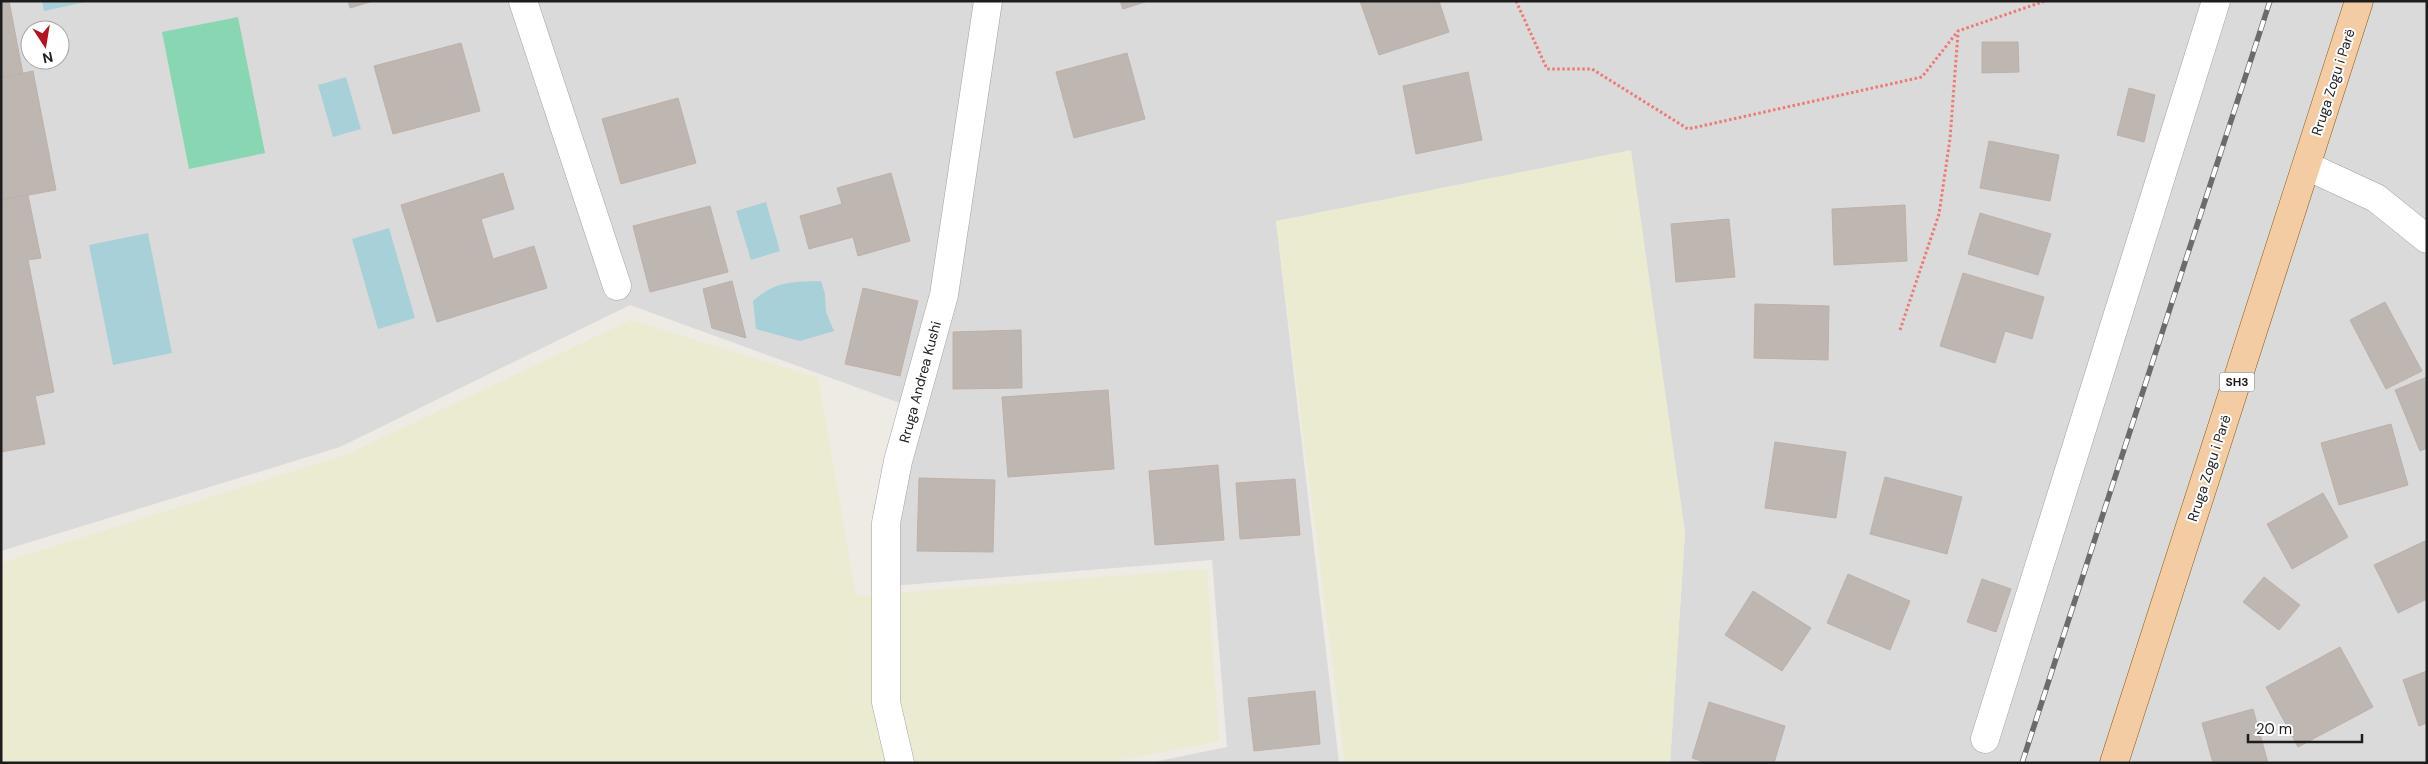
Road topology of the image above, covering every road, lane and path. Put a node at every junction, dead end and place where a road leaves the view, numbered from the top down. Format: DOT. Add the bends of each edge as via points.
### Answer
graph roads {
  1 [pos="523,1"];
  2 [pos="988,1"];
  3 [pos="1516,1"];
  4 [pos="2045,1"];
  5 [pos="2216,1"];
  6 [pos="2359,1"];
  7 [pos="1958,31"];
  8 [pos="2307,166"];
  9 [pos="2427,239"];
  10 [pos="617,286"];
  11 [pos="1900,330"];
  12 [pos="1985,739"];
  13 [pos="900,763"];
  14 [pos="2114,763"];
  1 -- 10 [label="street"];
  2 -- 13 [label="street, Rruga Andrea Kushi" via="944,294 898,461 886,524 886,702"];
  3 -- 7 [label="path" via="1547,69 1592,69 1688,128 1922,77"];
  4 -- 7 [label="path"];
  5 -- 12 [label="street"];
  6 -- 8 [label="main road, Rruga Zogu i Parë / SH3"];
  7 -- 11 [label="path" via="1950,139 1938,214"];
  8 -- 9 [label="street" via="2376,198"];
  8 -- 14 [label="main road, Rruga Zogu i Parë / SH3"];
}
